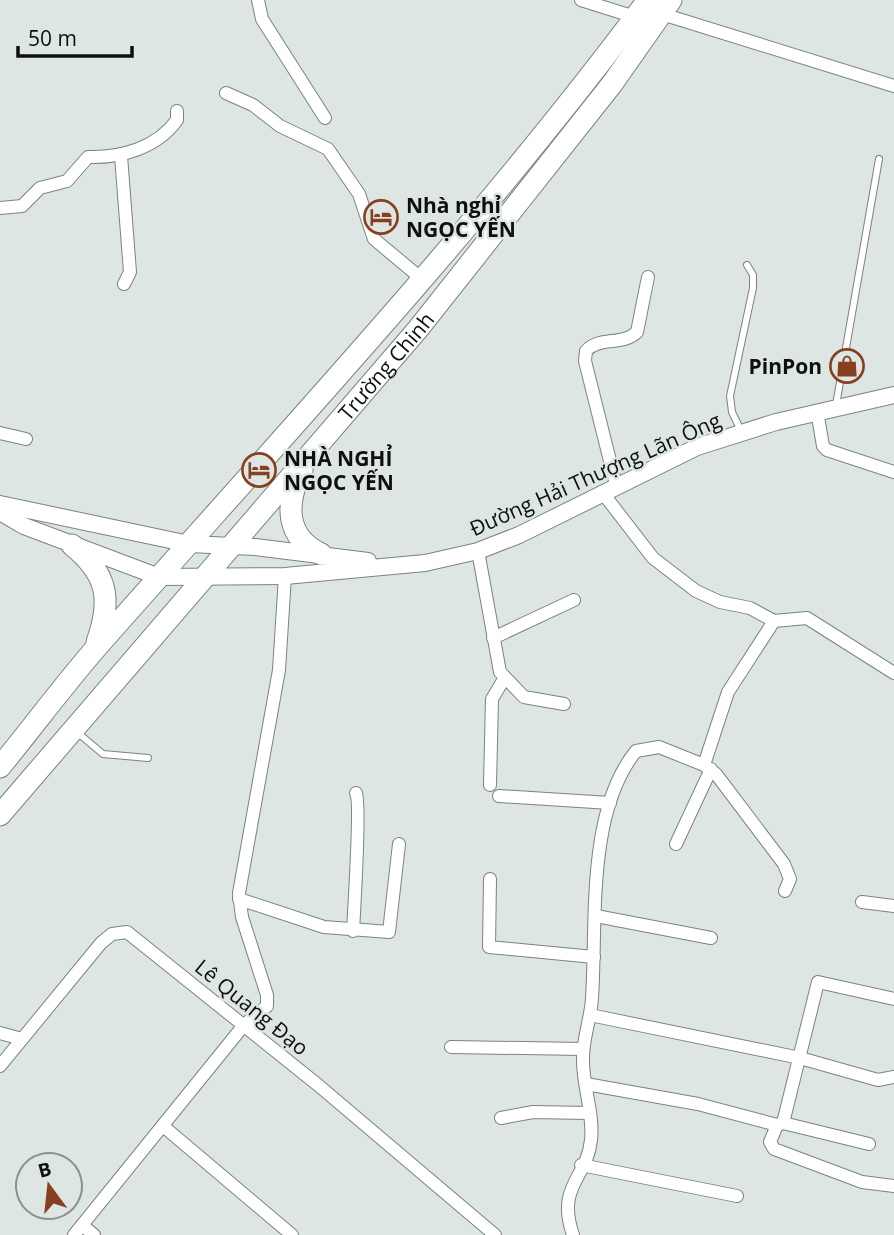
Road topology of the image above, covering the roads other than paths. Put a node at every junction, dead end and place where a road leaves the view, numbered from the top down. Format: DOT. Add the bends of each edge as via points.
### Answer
graph roads {
  1 [pos="258,0"];
  2 [pos="580,0"];
  3 [pos="654,8"];
  4 [pos="894,86"];
  5 [pos="226,93"];
  6 [pos="177,111"];
  7 [pos="325,118"];
  8 [pos="121,156"];
  9 [pos="879,159"];
  10 [pos="0,208"];
  11 [pos="747,265"];
  12 [pos="648,277"];
  13 [pos="423,280"];
  14 [pos="124,284"];
  15 [pos="894,395"];
  16 [pos="836,407"];
  17 [pos="817,411"];
  18 [pos="742,432"];
  19 [pos="0,433"];
  20 [pos="26,439"];
  21 [pos="312,451"];
  22 [pos="894,472"];
  23 [pos="609,488"];
  24 [pos="0,504"];
  25 [pos="0,512"];
  26 [pos="189,544"];
  27 [pos="72,545"];
  28 [pos="231,546"];
  29 [pos="478,551"];
  30 [pos="321,554"];
  31 [pos="394,565"];
  32 [pos="204,576"];
  33 [pos="285,576"];
  34 [pos="159,577"];
  35 [pos="575,600"];
  36 [pos="774,621"];
  37 [pos="493,638"];
  38 [pos="95,649"];
  39 [pos="894,673"];
  40 [pos="504,679"];
  41 [pos="564,704"];
  42 [pos="74,729"];
  43 [pos="148,758"];
  44 [pos="0,767"];
  45 [pos="708,767"];
  46 [pos="490,785"];
  47 [pos="356,793"];
  48 [pos="499,796"];
  49 [pos="610,803"];
  50 [pos="0,815"];
  51 [pos="399,844"];
  52 [pos="676,844"];
  53 [pos="490,879"];
  54 [pos="785,891"];
  55 [pos="239,900"];
  56 [pos="862,902"];
  57 [pos="894,906"];
  58 [pos="596,916"];
  59 [pos="353,931"];
  60 [pos="711,938"];
  61 [pos="594,957"];
  62 [pos="894,999"];
  63 [pos="590,1015"];
  64 [pos="244,1025"];
  65 [pos="0,1033"];
  66 [pos="22,1039"];
  67 [pos="451,1048"];
  68 [pos="583,1049"];
  69 [pos="800,1058"];
  70 [pos="0,1066"];
  71 [pos="894,1077"];
  72 [pos="586,1084"];
  73 [pos="589,1113"];
  74 [pos="501,1118"];
  75 [pos="780,1124"];
  76 [pos="163,1126"];
  77 [pos="869,1144"];
  78 [pos="581,1165"];
  79 [pos="894,1186"];
  80 [pos="737,1196"];
  81 [pos="78,1230"];
  82 [pos="94,1235"];
  83 [pos="292,1235"];
  84 [pos="495,1235"];
  85 [pos="573,1235"];
  1 -- 7 [label="street" via="262,19"];
  2 -- 3 [label="street"];
  3 -- 4 [label="street"];
  3 -- 13 [label="highway, Trường Chinh"];
  3 -- 21 [label="highway, Trường Chinh" via="612,84 435,307"];
  5 -- 13 [label="street" via="253,105 280,127 328,149 359,194 374,239"];
  6 -- 8 [label="street" via="169,131"];
  8 -- 10 [label="street" via="88,157 67,181 40,188 22,206"];
  8 -- 14 [label="street" via="130,272"];
  9 -- 16 [label="lane"];
  11 -- 18 [label="lane" via="753,288 730,396"];
  12 -- 23 [label="street" via="636,332 593,344 586,351"];
  13 -- 26 [label="highway, Trường Chinh"];
  15 -- 16 [label="street, Đường Hải Thượng Lãn Ông"];
  16 -- 17 [label="street, Đường Hải Thượng Lãn Ông"];
  17 -- 18 [label="street, Đường Hải Thượng Lãn Ông"];
  17 -- 22 [label="street" via="827,450"];
  18 -- 23 [label="street, Đường Hải Thượng Lãn Ông"];
  19 -- 20 [label="street"];
  21 -- 28 [label="highway, Trường Chinh"];
  21 -- 30 [label="highway" via="296,482 292,522 305,546"];
  23 -- 29 [label="street, Đường Hải Thượng Lãn Ông"];
  23 -- 36 [label="street" via="632,535 678,580 712,600 743,606"];
  24 -- 26 [label="street, Đường Hải Thượng Lãn Ông"];
  25 -- 27 [label="street, Đường Hải Thượng Lãn Ông"];
  26 -- 28 [label="street, Đường Hải Thượng Lãn Ông"];
  26 -- 34 [label="highway, Trường Chinh"];
  27 -- 34 [label="street, Đường Hải Thượng Lãn Ông"];
  27 -- 38 [label="highway" via="96,568 106,600 106,616"];
  28 -- 30 [label="street, Đường Hải Thượng Lãn Ông"];
  28 -- 32 [label="highway, Trường Chinh"];
  29 -- 31 [label="street, Đường Hải Thượng Lãn Ông" via="442,561"];
  29 -- 37 [label="street"];
  30 -- 31 [label="street, Đường Hải Thượng Lãn Ông"];
  31 -- 33 [label="street, Đường Hải Thượng Lãn Ông"];
  32 -- 33 [label="street, Đường Hải Thượng Lãn Ông"];
  32 -- 34 [label="street, Đường Hải Thượng Lãn Ông"];
  32 -- 42 [label="highway, Trường Chinh"];
  33 -- 55 [label="street" via="279,670"];
  34 -- 38 [label="highway, Trường Chinh"];
  35 -- 37 [label="street"];
  36 -- 39 [label="street" via="807,618"];
  36 -- 45 [label="street" via="728,692"];
  37 -- 40 [label="street"];
  38 -- 44 [label="highway, Trường Chinh"];
  40 -- 41 [label="street" via="524,697"];
  40 -- 46 [label="street" via="492,699"];
  42 -- 43 [label="lane" via="103,754"];
  42 -- 50 [label="highway, Trường Chinh"];
  45 -- 49 [label="street" via="669,750 643,748 628,761"];
  45 -- 52 [label="street"];
  45 -- 54 [label="street" via="784,864 790,880"];
  47 -- 59 [label="street" via="360,802"];
  48 -- 49 [label="street"];
  49 -- 58 [label="street" via="604,817"];
  51 -- 59 [label="street" via="389,932"];
  53 -- 61 [label="street" via="489,947"];
  55 -- 59 [label="street" via="313,925"];
  55 -- 64 [label="street" via="267,995 267,1006"];
  56 -- 57 [label="street"];
  58 -- 60 [label="street"];
  58 -- 61 [label="street"];
  61 -- 63 [label="street"];
  62 -- 69 [label="street" via="818,982"];
  63 -- 68 [label="street"];
  63 -- 69 [label="street"];
  64 -- 66 [label="street, Lê Quang Đạo" via="134,935 120,931 101,943"];
  64 -- 76 [label="street"];
  64 -- 84 [label="street, Lê Quang Đạo"];
  65 -- 66 [label="street"];
  66 -- 70 [label="street, Lê Quang Đạo"];
  67 -- 68 [label="street"];
  68 -- 72 [label="street"];
  69 -- 71 [label="street" via="878,1080"];
  69 -- 75 [label="street"];
  72 -- 73 [label="street"];
  72 -- 75 [label="street"];
  73 -- 74 [label="street" via="533,1112"];
  73 -- 78 [label="street" via="591,1140"];
  75 -- 77 [label="street"];
  75 -- 79 [label="street" via="770,1142 774,1149 862,1182"];
  76 -- 81 [label="street"];
  76 -- 83 [label="street"];
  78 -- 80 [label="street"];
  78 -- 85 [label="street" via="568,1196"];
  81 -- 82 [label="street"];
}
